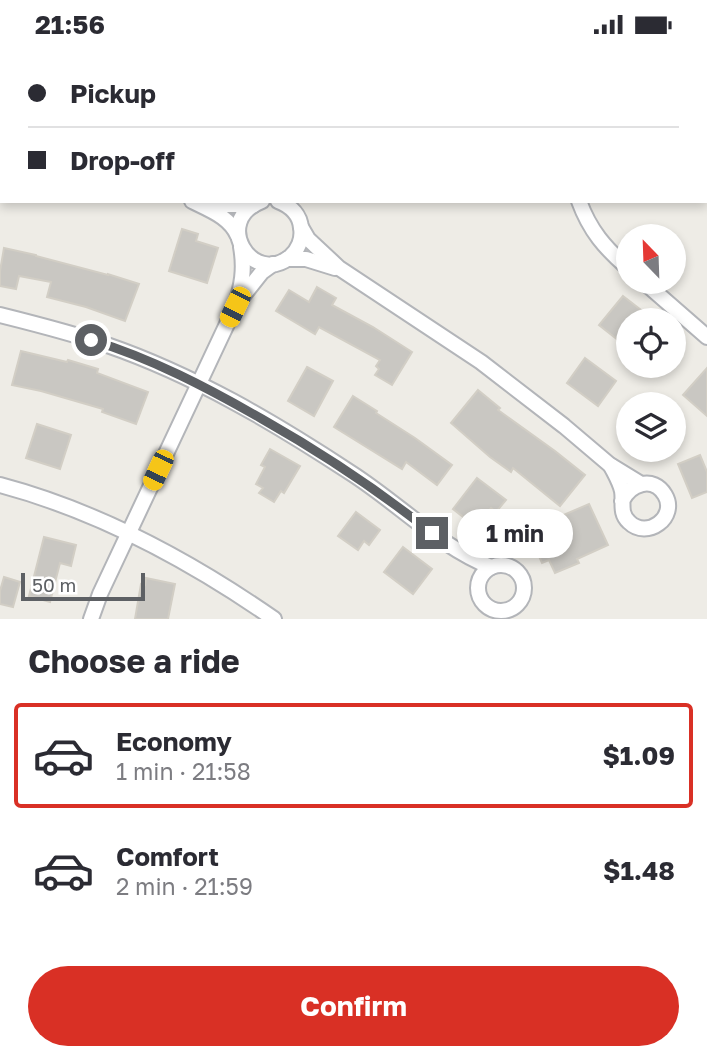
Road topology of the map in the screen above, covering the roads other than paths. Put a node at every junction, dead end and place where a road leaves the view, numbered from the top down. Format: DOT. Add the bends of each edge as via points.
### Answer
graph roads {
  1 [pos="196,203"];
  2 [pos="210,203"];
  3 [pos="258,203"];
  4 [pos="282,203"];
  5 [pos="297,203"];
  6 [pos="580,203"];
  7 [pos="300,222"];
  8 [pos="239,242"];
  9 [pos="616,257"];
  10 [pos="287,259"];
  11 [pos="273,264"];
  12 [pos="343,271"];
  13 [pos="658,294"];
  14 [pos="235,307"];
  15 [pos="0,315"];
  16 [pos="707,337"];
  17 [pos="199,384"];
  18 [pos="610,465"];
  19 [pos="641,484"];
  20 [pos="0,485"];
  21 [pos="622,501"];
  22 [pos="128,534"];
  23 [pos="454,549"];
  24 [pos="491,567"];
  25 [pos="478,589"];
  26 [pos="100,594"];
  27 [pos="79,619"];
  28 [pos="91,619"];
  29 [pos="274,619"];
  1 -- 8 [label="street" via="234,227"];
  2 -- 3 [label="street"];
  3 -- 8 [label="street" via="243,215"];
  4 -- 7 [label="street"];
  5 -- 7 [label="street"];
  6 -- 9 [label="street" via="590,227"];
  7 -- 10 [label="street" via="300,243"];
  7 -- 12 [label="street" via="308,239"];
  8 -- 11 [label="street" via="257,262"];
  8 -- 14 [label="street" via="244,273"];
  10 -- 11 [label="street"];
  10 -- 12 [label="street" via="306,259"];
  11 -- 14 [label="street"];
  12 -- 18 [label="street" via="481,362"];
  13 -- 16 [label="street"];
  14 -- 17 [label="street"];
  15 -- 17 [label="street" via="109,345"];
  17 -- 22 [label="street"];
  17 -- 23 [label="street" via="354,474"];
  18 -- 19 [label="street"];
  18 -- 21 [label="street"];
  19 -- 21 [label="street" via="629,490"];
  19 -- 21 [label="street" via="654,485 664,494 668,507 659,524 641,529 630,524"];
  20 -- 22 [label="street"];
  22 -- 26 [label="street"];
  22 -- 29 [label="street" via="221,584"];
  23 -- 24 [label="street"];
  23 -- 25 [label="street"];
  24 -- 25 [label="street" via="481,577"];
  24 -- 25 [label="street" via="511,567 521,576 524,589 520,601 498,611 483,601"];
  26 -- 27 [label="street"];
  26 -- 28 [label="street"];
}
